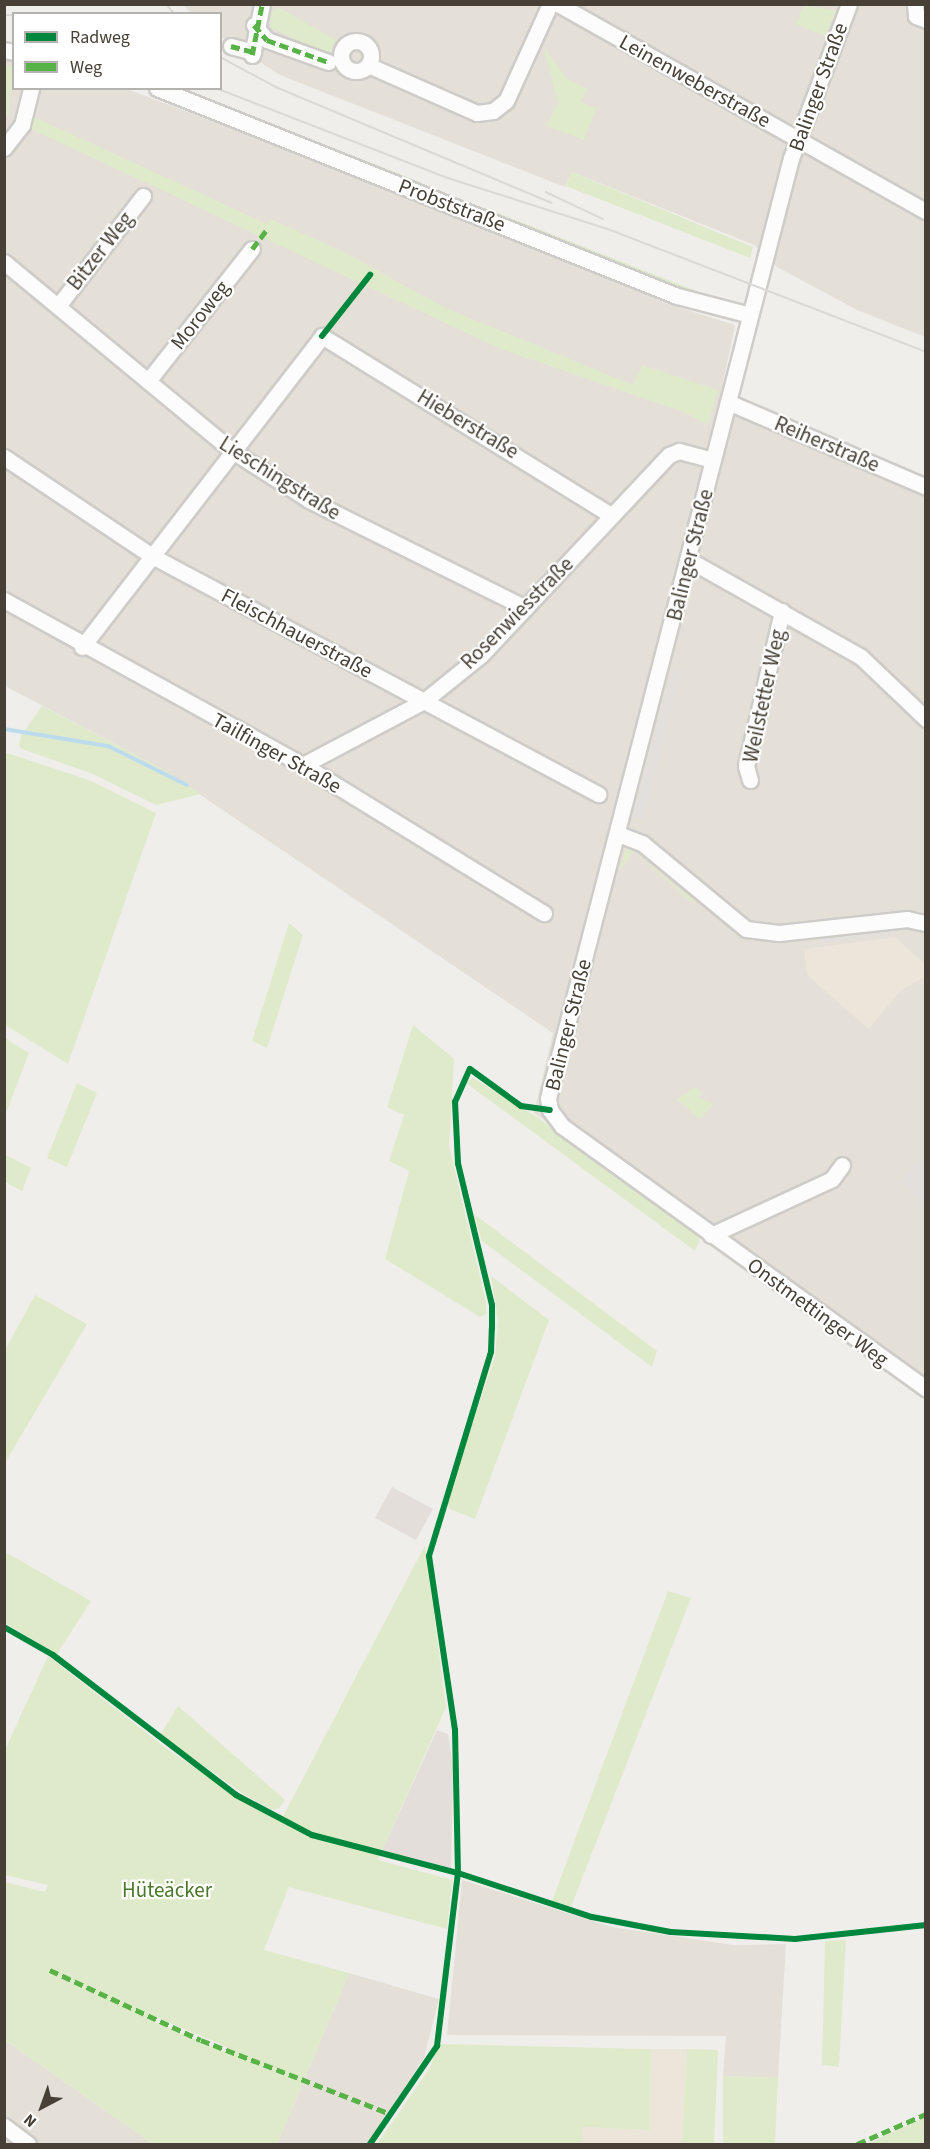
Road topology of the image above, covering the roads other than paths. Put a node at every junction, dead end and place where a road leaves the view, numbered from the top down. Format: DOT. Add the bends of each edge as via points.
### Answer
graph roads {
  1 [pos="262,4"];
  2 [pos="550,4"];
  3 [pos="558,4"];
  4 [pos="849,4"];
  5 [pos="915,4"];
  6 [pos="926,20"];
  7 [pos="231,46"];
  8 [pos="256,47"];
  9 [pos="328,62"];
  10 [pos="368,65"];
  11 [pos="31,90"];
  12 [pos="162,90"];
  13 [pos="797,139"];
  14 [pos="4,148"];
  15 [pos="143,196"];
  16 [pos="926,211"];
  17 [pos="252,249"];
  18 [pos="4,262"];
  19 [pos="58,306"];
  20 [pos="750,315"];
  21 [pos="148,381"];
  22 [pos="728,402"];
  23 [pos="234,452"];
  24 [pos="4,457"];
  25 [pos="713,460"];
  26 [pos="926,487"];
  27 [pos="611,515"];
  28 [pos="152,556"];
  29 [pos="689,560"];
  30 [pos="4,600"];
  31 [pos="526,608"];
  32 [pos="782,611"];
  33 [pos="82,647"];
  34 [pos="424,700"];
  35 [pos="926,719"];
  36 [pos="303,765"];
  37 [pos="750,780"];
  38 [pos="598,794"];
  39 [pos="618,834"];
  40 [pos="544,913"];
  41 [pos="925,923"];
  42 [pos="550,1110"];
  43 [pos="842,1165"];
  44 [pos="711,1235"];
  45 [pos="926,1389"];
  46 [pos="4,2126"];
  47 [pos="28,2145"];
  1 -- 8 [label="street" via="254,25"];
  2 -- 10 [label="street" via="506,101 493,111 477,113"];
  3 -- 13 [label="street, Leinenweberstraße"];
  4 -- 13 [label="street, Balinger Straße"];
  5 -- 6 [label="street" via="916,15"];
  7 -- 8 [label="street"];
  8 -- 9 [label="street"];
  11 -- 14 [label="street" via="22,125"];
  12 -- 20 [label="street, Probststraße" via="677,297"];
  13 -- 16 [label="street, Leinenweberstraße"];
  13 -- 20 [label="street, Balinger Straße"];
  15 -- 19 [label="street, Bitzer Weg"];
  17 -- 21 [label="street, Moroweg"];
  18 -- 19 [label="street, Lieschingstraße"];
  19 -- 21 [label="street, Lieschingstraße"];
  20 -- 22 [label="street, Balinger Straße"];
  21 -- 23 [label="street, Lieschingstraße"];
  22 -- 25 [label="street, Balinger Straße"];
  22 -- 26 [label="street, Reiherstraße"];
  23 -- 27 [label="street, Hieberstraße" via="322,336"];
  23 -- 28 [label="street"];
  23 -- 31 [label="street, Lieschingstraße" via="320,506"];
  24 -- 28 [label="street, Fleischhauerstraße"];
  25 -- 27 [label="street, Rosenwiesstraße" via="679,451 669,455"];
  25 -- 29 [label="street, Balinger Straße"];
  27 -- 31 [label="street, Rosenwiesstraße"];
  28 -- 33 [label="street"];
  28 -- 34 [label="street, Fleischhauerstraße"];
  29 -- 32 [label="street, Weilstetter Weg"];
  29 -- 39 [label="street, Balinger Straße"];
  30 -- 33 [label="street, Tailfinger Straße"];
  31 -- 34 [label="street, Rosenwiesstraße" via="480,655"];
  32 -- 35 [label="street, Weilstetter Weg" via="861,657"];
  32 -- 37 [label="street, Weilstetter Weg" via="746,766"];
  33 -- 36 [label="street, Tailfinger Straße"];
  34 -- 36 [label="street, Rosenwiesstraße"];
  34 -- 38 [label="street, Fleischhauerstraße"];
  36 -- 40 [label="street, Tailfinger Straße"];
  39 -- 41 [label="street" via="642,843 746,928 779,933 907,919"];
  39 -- 42 [label="street, Balinger Straße" via="548,1098"];
  42 -- 44 [label="street, Onstmettinger Weg" via="562,1126"];
  43 -- 44 [label="street" via="831,1179"];
  44 -- 45 [label="street, Onstmettinger Weg"];
  46 -- 47 [label="street"];
}
